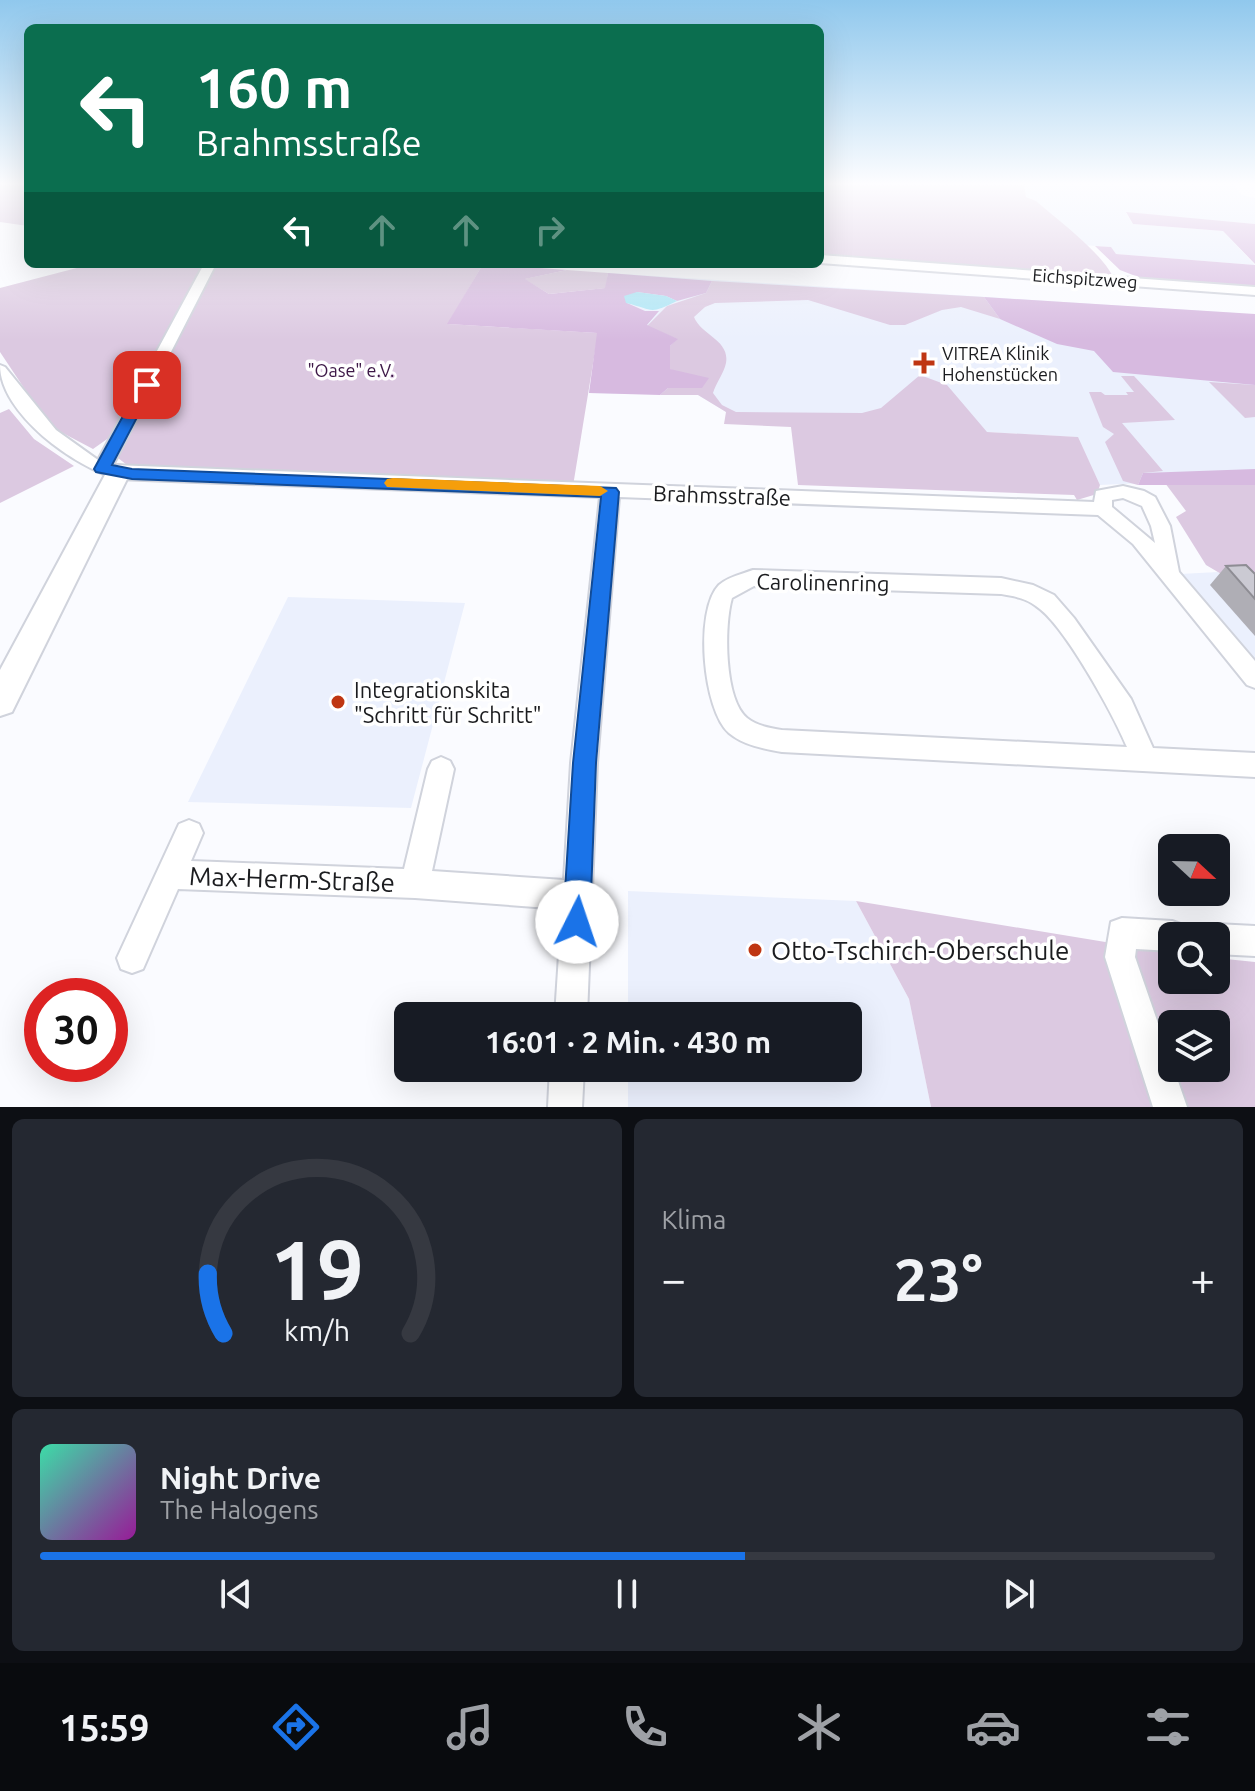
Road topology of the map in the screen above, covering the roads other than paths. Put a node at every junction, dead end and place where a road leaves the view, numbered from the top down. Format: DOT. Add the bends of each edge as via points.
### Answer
graph roads {
  1 [pos="824,259"];
  2 [pos="208,268"];
  3 [pos="1255,291"];
  4 [pos="0,370"];
  5 [pos="18,397"];
  6 [pos="0,403"];
  7 [pos="110,471"];
  8 [pos="610,492"];
  9 [pos="1103,509"];
  10 [pos="1169,575"];
  11 [pos="1255,678"];
  12 [pos="0,702"];
  13 [pos="1145,759"];
  14 [pos="1255,765"];
  15 [pos="441,769"];
  16 [pos="189,833"];
  17 [pos="170,874"];
  18 [pos="415,884"];
  19 [pos="579,896"];
  20 [pos="1158,935"];
  21 [pos="1230,940"];
  22 [pos="1255,941"];
  23 [pos="132,958"];
  24 [pos="572,1002"];
  25 [pos="566,1082"];
  26 [pos="565,1107"];
  27 [pos="1170,1107"];
  1 -- 3 [label="street, Eichspitzweg"];
  2 -- 7 [label="street"];
  4 -- 5 [label="street, Brahmsstraße"];
  5 -- 6 [label="street"];
  5 -- 7 [label="street, Brahmsstraße" via="49,437"];
  7 -- 8 [label="street, Brahmsstraße"];
  7 -- 12 [label="street"];
  8 -- 9 [label="street, Brahmsstraße"];
  8 -- 19 [label="street" via="584,763"];
  9 -- 10 [label="street" via="1140,539"];
  9 -- 10 [label="street" via="1103,495 1121,491 1150,501 1159,515"];
  10 -- 11 [label="street"];
  13 -- 13 [label="street, Carolinenring" via="782,741 755,735 734,723 720,694 717,612 722,597 730,586 753,578 1026,591 1046,601 1066,624 1122,706"];
  13 -- 14 [label="street, Carolinenring"];
  15 -- 18 [label="street, Max-Herm-Straße"];
  16 -- 17 [label="street, Max-Herm-Straße"];
  17 -- 18 [label="street, Max-Herm-Straße"];
  17 -- 23 [label="street, Max-Herm-Straße"];
  18 -- 19 [label="street, Max-Herm-Straße"];
  19 -- 24 [label="street"];
  20 -- 27 [label="street" via="1122,933 1120,957"];
  21 -- 22 [label="street"];
  25 -- 26 [label="street"];
}
